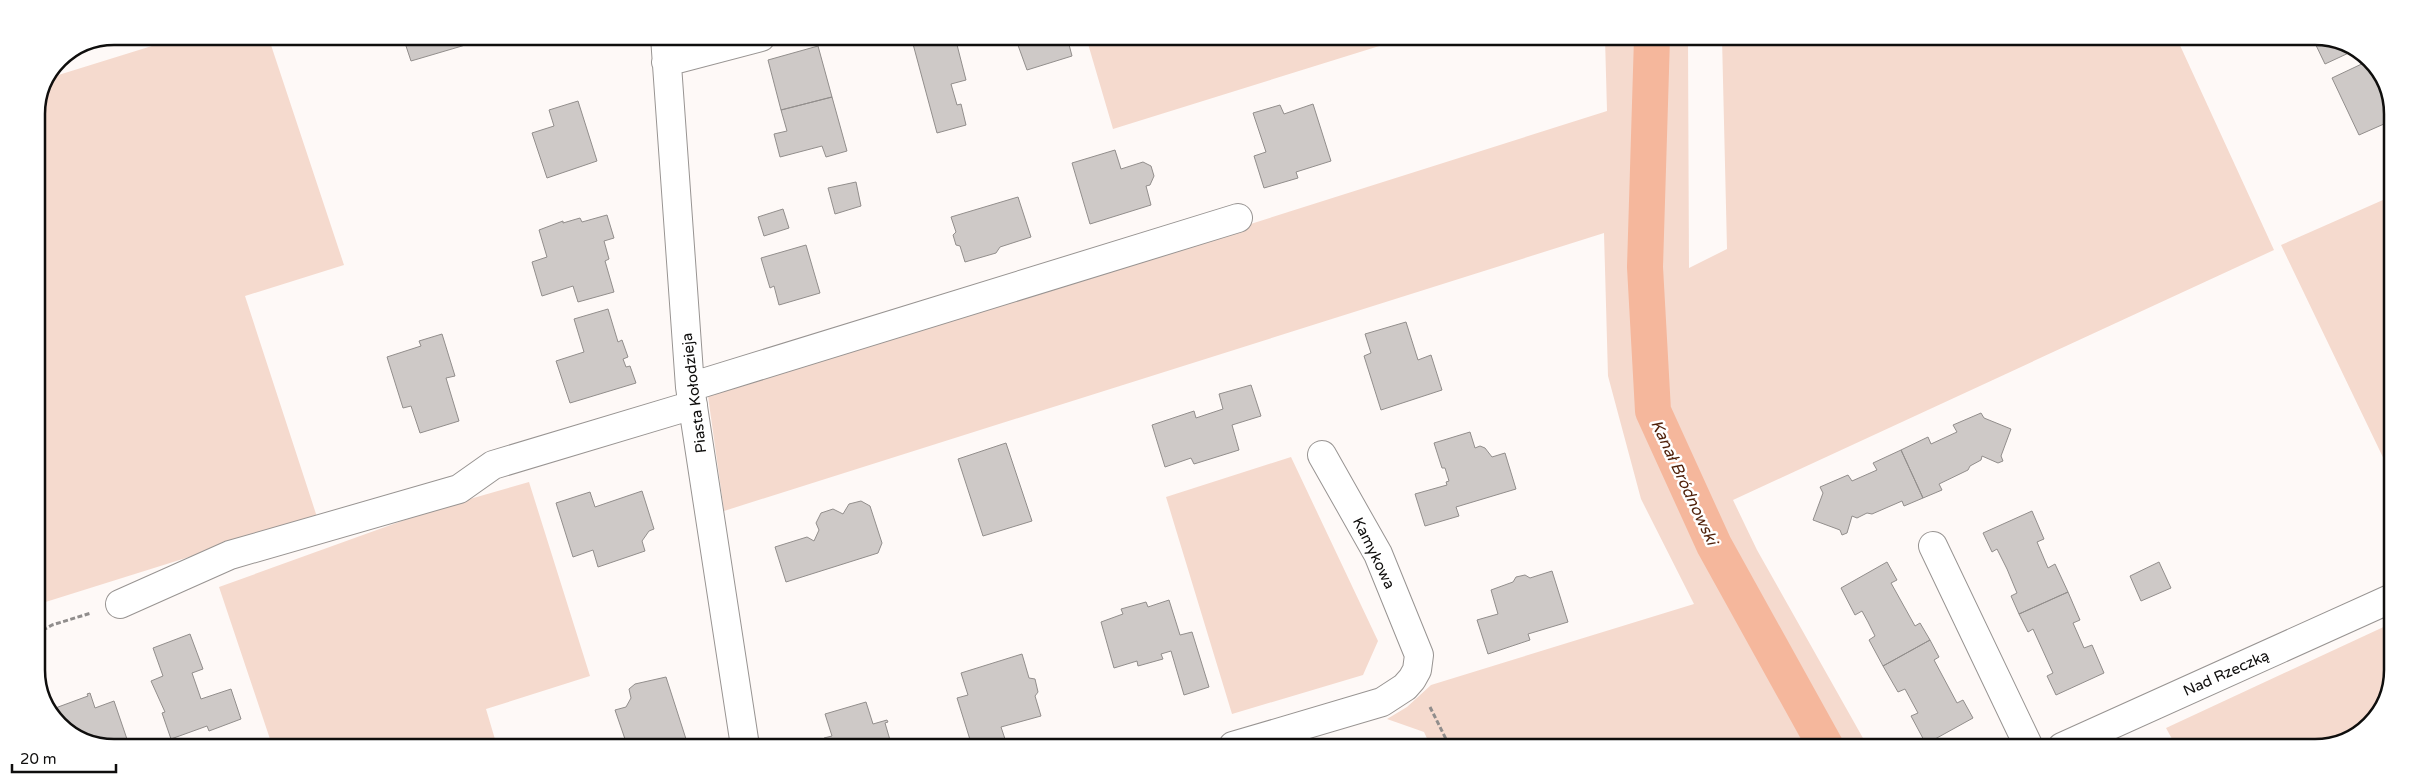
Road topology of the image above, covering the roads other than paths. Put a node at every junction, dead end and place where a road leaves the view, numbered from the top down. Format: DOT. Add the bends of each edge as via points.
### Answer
graph roads {
  1 [pos="734,45"];
  2 [pos="665,50"];
  3 [pos="1238,218"];
  4 [pos="692,396"];
  5 [pos="1322,455"];
  6 [pos="1933,546"];
  7 [pos="2384,602"];
  8 [pos="120,604"];
  9 [pos="744,739"];
  10 [pos="1257,739"];
  11 [pos="2025,739"];
  12 [pos="2080,739"];
  1 -- 2 [label="street" via="701,55"];
  2 -- 4 [label="street, Piasta Kołodzieja"];
  3 -- 4 [label="street"];
  4 -- 8 [label="street" via="493,465 459,489 230,555"];
  4 -- 9 [label="street, Piasta Kołodzieja"];
  5 -- 10 [label="street, Kamykowa" via="1378,554 1419,655 1417,670 1405,687 1382,702"];
  6 -- 11 [label="street"];
  7 -- 12 [label="street, Nad Rzeczką"];
}
